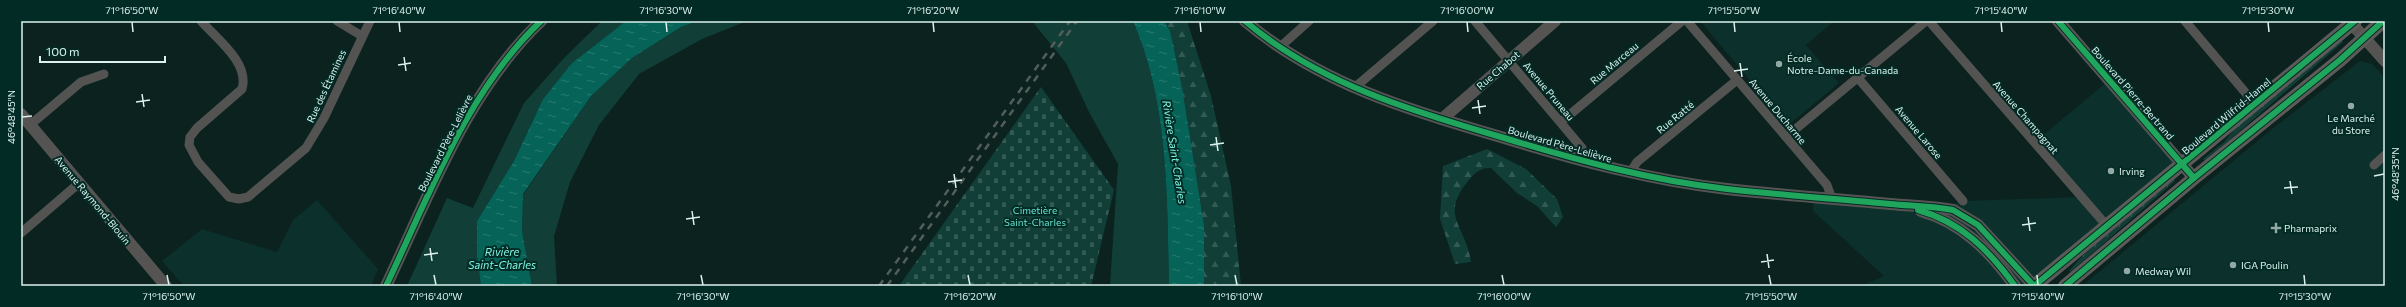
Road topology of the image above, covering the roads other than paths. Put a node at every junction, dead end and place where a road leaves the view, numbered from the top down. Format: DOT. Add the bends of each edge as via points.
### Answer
graph roads {
  1 [pos="201,21"];
  2 [pos="337,21"];
  3 [pos="370,21"];
  4 [pos="541,21"];
  5 [pos="1245,21"];
  6 [pos="1309,21"];
  7 [pos="1433,21"];
  8 [pos="1475,21"];
  9 [pos="1556,21"];
  10 [pos="1682,21"];
  11 [pos="1687,21"];
  12 [pos="1926,21"];
  13 [pos="1929,21"];
  14 [pos="2058,21"];
  15 [pos="2185,21"];
  16 [pos="2383,21"];
  17 [pos="2354,22"];
  18 [pos="362,36"];
  19 [pos="2364,39"];
  20 [pos="1280,47"];
  21 [pos="1508,61"];
  22 [pos="2385,61"];
  23 [pos="104,74"];
  24 [pos="1858,78"];
  25 [pos="1737,80"];
  26 [pos="1354,88"];
  27 [pos="2255,104"];
  28 [pos="21,114"];
  29 [pos="1442,119"];
  30 [pos="1561,122"];
  31 [pos="30,125"];
  32 [pos="1786,137"];
  33 [pos="2385,155"];
  34 [pos="1578,160"];
  35 [pos="2182,164"];
  36 [pos="2374,165"];
  37 [pos="1630,173"];
  38 [pos="2194,178"];
  39 [pos="78,184"];
  40 [pos="1832,198"];
  41 [pos="1963,201"];
  42 [pos="1894,205"];
  43 [pos="2107,226"];
  44 [pos="21,233"];
  45 [pos="166,286"];
  46 [pos="386,286"];
  47 [pos="2015,286"];
  48 [pos="2034,286"];
  49 [pos="2065,286"];
  1 -- 18 [label="street, Rue des Étamines" via="238,63 245,80 242,89 197,128 190,137 189,145 198,162 229,197 239,199 248,197 306,148 324,118"];
  2 -- 18 [label="street"];
  3 -- 18 [label="street, Rue des Étamines"];
  4 -- 46 [label="main road, Boulevard Père-Lelièvre" via="502,64 480,95 458,135"];
  5 -- 20 [label="main road, Boulevard Père-Lelièvre"];
  6 -- 20 [label="street"];
  7 -- 26 [label="street"];
  8 -- 21 [label="street, Avenue Pruneau"];
  9 -- 21 [label="main road, Rue Chabot"];
  10 -- 30 [label="street, Rue Marceau"];
  11 -- 25 [label="street, Avenue Ducharme"];
  12 -- 24 [label="street"];
  13 -- 43 [label="street, Avenue Champagnat"];
  14 -- 35 [label="main road, Boulevard Pierre-Bertrand"];
  15 -- 27 [label="street"];
  16 -- 19 [label="main road"];
  17 -- 19 [label="main road"];
  17 -- 27 [label="main road, Boulevard Wilfrid-Hamel"];
  19 -- 22 [label="main road"];
  19 -- 38 [label="main road"];
  20 -- 26 [label="main road, Boulevard Père-Lelièvre"];
  21 -- 29 [label="main road, Rue Chabot"];
  21 -- 30 [label="street, Avenue Pruneau"];
  23 -- 31 [label="street" via="81,82"];
  24 -- 32 [label="street"];
  24 -- 41 [label="street, Avenue Larose"];
  25 -- 32 [label="street, Avenue Ducharme"];
  25 -- 37 [label="street, Rue Ratté" via="1637,162"];
  26 -- 29 [label="main road, Boulevard Père-Lelièvre"];
  27 -- 35 [label="main road, Boulevard Wilfrid-Hamel"];
  28 -- 31 [label="main road, Avenue Raymond-Blouin"];
  29 -- 34 [label="main road, Boulevard Père-Lelièvre"];
  30 -- 34 [label="street, Avenue Pruneau" via="1582,148"];
  31 -- 39 [label="main road, Avenue Raymond-Blouin"];
  32 -- 40 [label="street, Avenue Ducharme" via="1827,185"];
  33 -- 36 [label="street"];
  34 -- 37 [label="main road, Boulevard Père-Lelièvre"];
  35 -- 38 [label="main road, Boulevard Pierre-Bertrand"];
  35 -- 43 [label="main road, Boulevard Wilfrid-Hamel"];
  37 -- 40 [label="main road, Boulevard Père-Lelièvre" via="1709,187"];
  38 -- 49 [label="main road"];
  39 -- 44 [label="street"];
  39 -- 45 [label="main road, Avenue Raymond-Blouin"];
  40 -- 42 [label="main road, Boulevard Père-Lelièvre"];
  42 -- 47 [label="main road, Boulevard Père-Lelièvre" via="1936,215 1963,230 1985,249"];
  42 -- 48 [label="main road, Boulevard Père-Lelièvre" via="1938,207 1965,216 1998,244"];
  43 -- 48 [label="main road, Boulevard Wilfrid-Hamel"];
}
